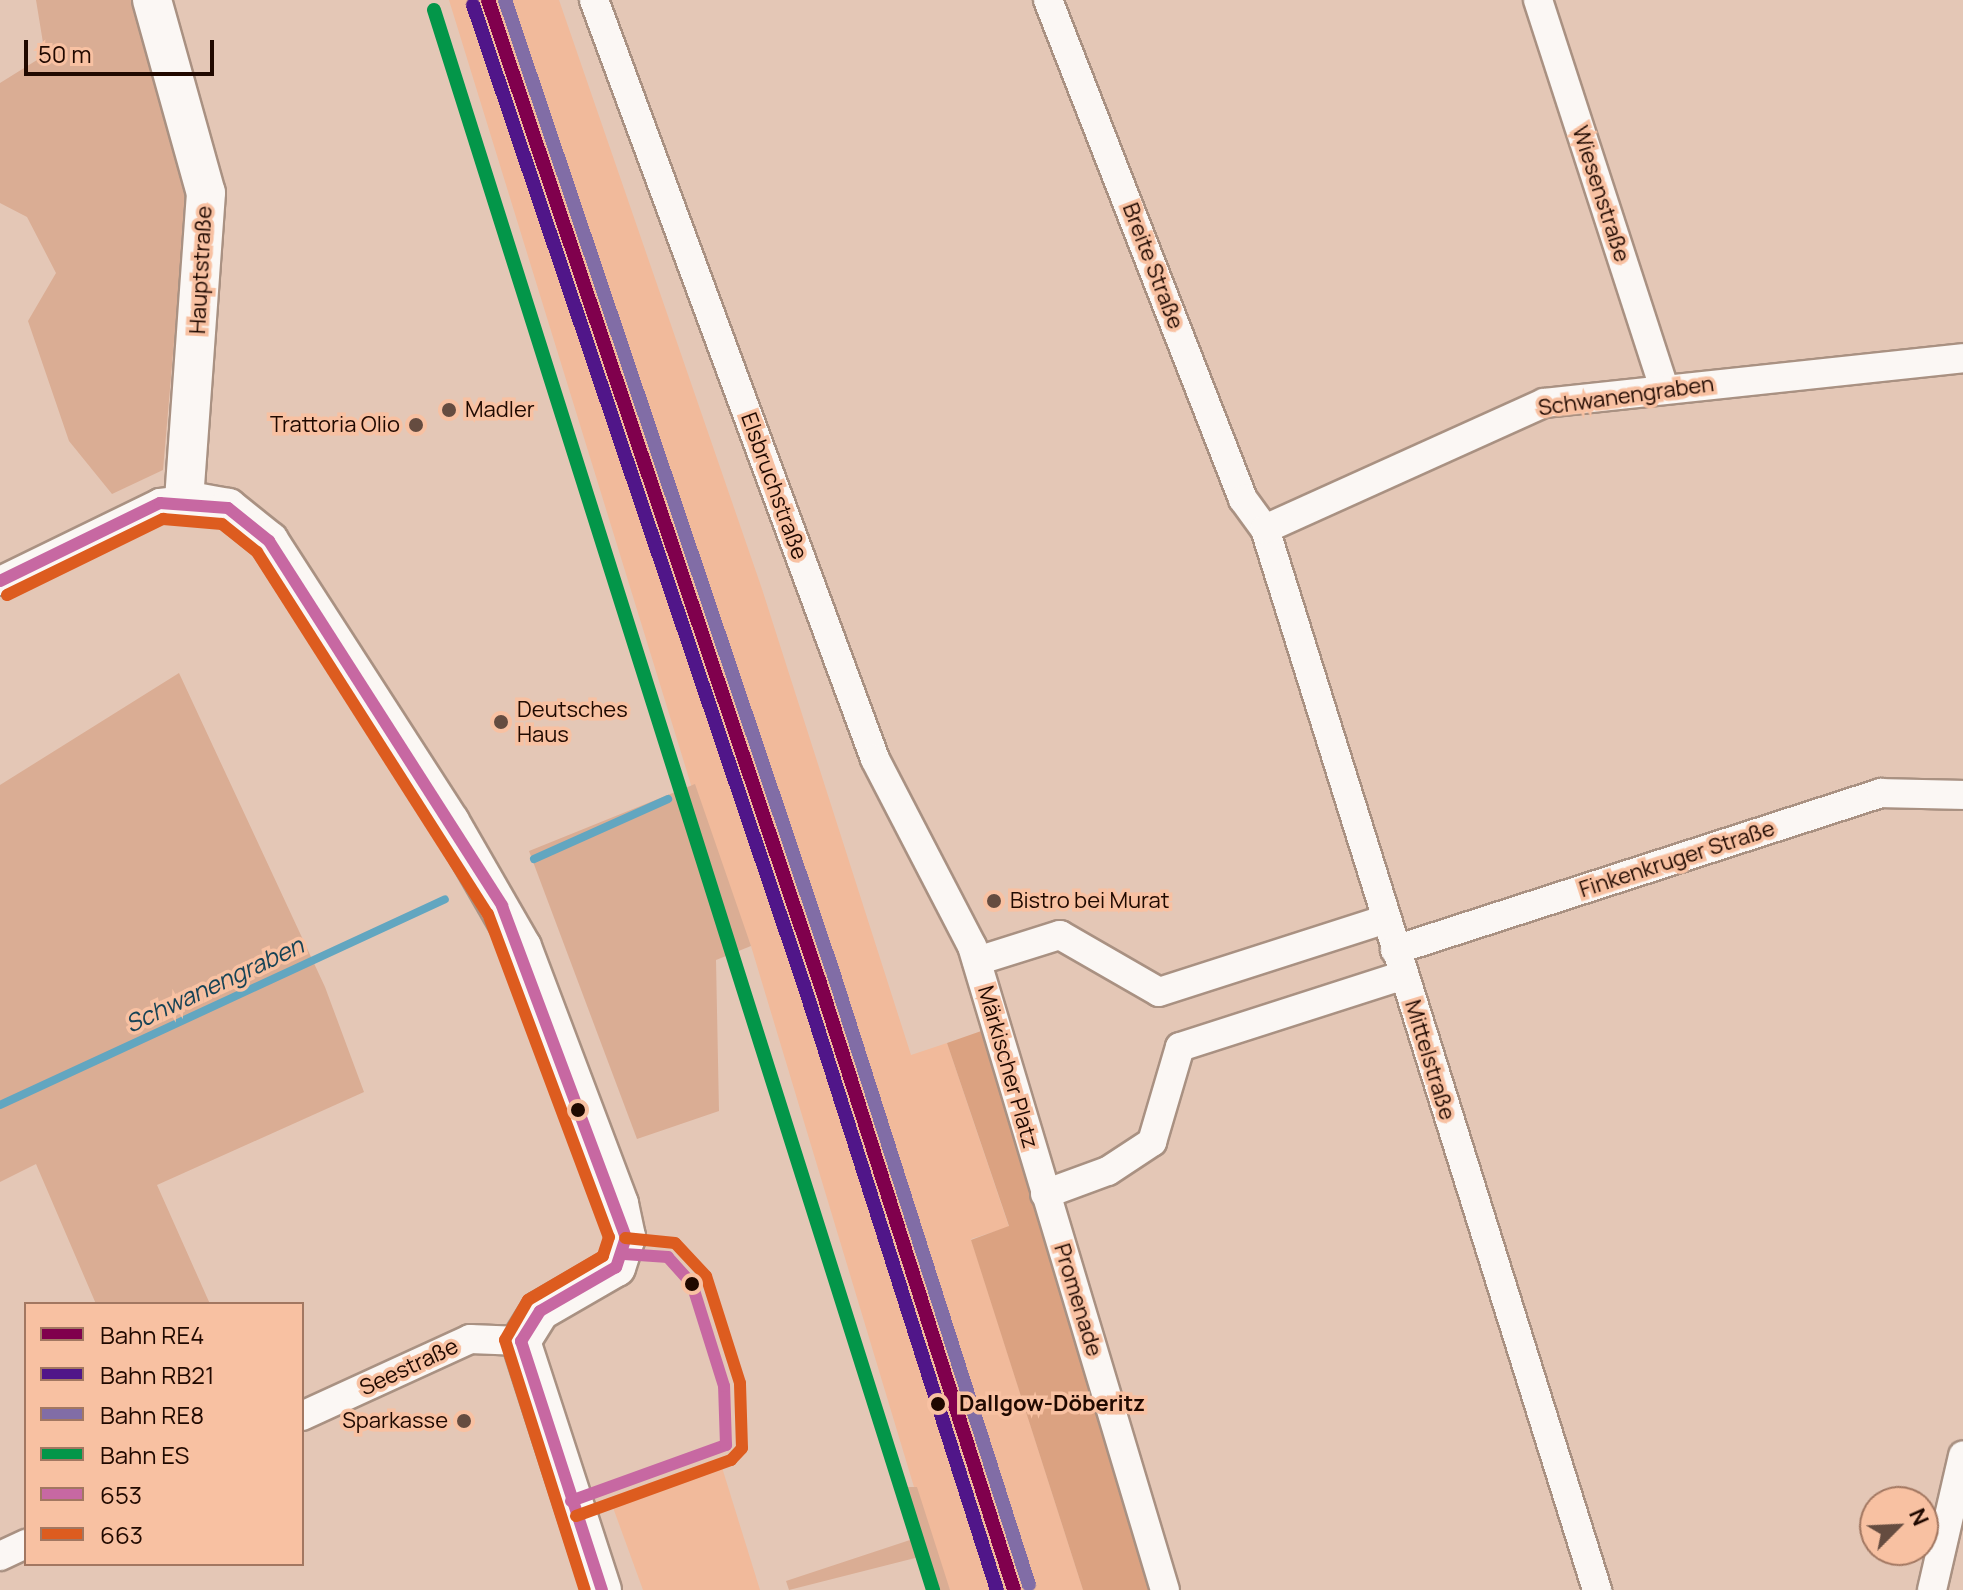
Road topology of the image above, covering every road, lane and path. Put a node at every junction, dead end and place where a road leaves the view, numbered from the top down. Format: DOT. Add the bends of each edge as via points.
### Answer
graph roads {
  1 [pos="152,0"];
  2 [pos="594,0"];
  3 [pos="1048,0"];
  4 [pos="1538,0"];
  5 [pos="1963,358"];
  6 [pos="1664,387"];
  7 [pos="184,500"];
  8 [pos="1265,529"];
  9 [pos="0,581"];
  10 [pos="1963,795"];
  11 [pos="1386,919"];
  12 [pos="977,961"];
  13 [pos="1400,962"];
  14 [pos="1045,1194"];
  15 [pos="521,1341"];
  16 [pos="304,1415"];
  17 [pos="1963,1456"];
  18 [pos="24,1545"];
  19 [pos="0,1556"];
  20 [pos="602,1590"];
  21 [pos="1165,1590"];
  22 [pos="1597,1590"];
  23 [pos="1932,1590"];
  1 -- 7 [label="street, Hauptstraße" via="206,193"];
  2 -- 12 [label="street, Elsbruchstraße" via="875,759 953,898"];
  3 -- 8 [label="street, Breite Straße" via="1243,499"];
  4 -- 6 [label="street, Wiesenstraße"];
  5 -- 6 [label="street, Schwanengraben"];
  6 -- 8 [label="street, Schwanengraben" via="1544,403"];
  7 -- 9 [label="street" via="160,503"];
  7 -- 15 [label="street" via="228,508 269,541 502,906 540,992 626,1237 616,1267 540,1311"];
  8 -- 11 [label="street, Mittelstraße"];
  10 -- 13 [label="street, Finkenkruger Straße" via="1881,793"];
  11 -- 12 [label="street, Märkischer Platz" via="1159,992 1085,944 1039,936"];
  11 -- 13 [label="street, Mittelstraße"];
  12 -- 14 [label="street, Märkischer Platz"];
  13 -- 14 [label="street, Finkenkruger Straße" via="1180,1047 1162,1123 1152,1142 1130,1158"];
  13 -- 22 [label="street, Mittelstraße"];
  14 -- 21 [label="street, Promenade"];
  15 -- 16 [label="street, Seestraße" via="470,1339"];
  15 -- 20 [label="street"];
  17 -- 23 [label="street"];
  18 -- 19 [label="street"];
}
